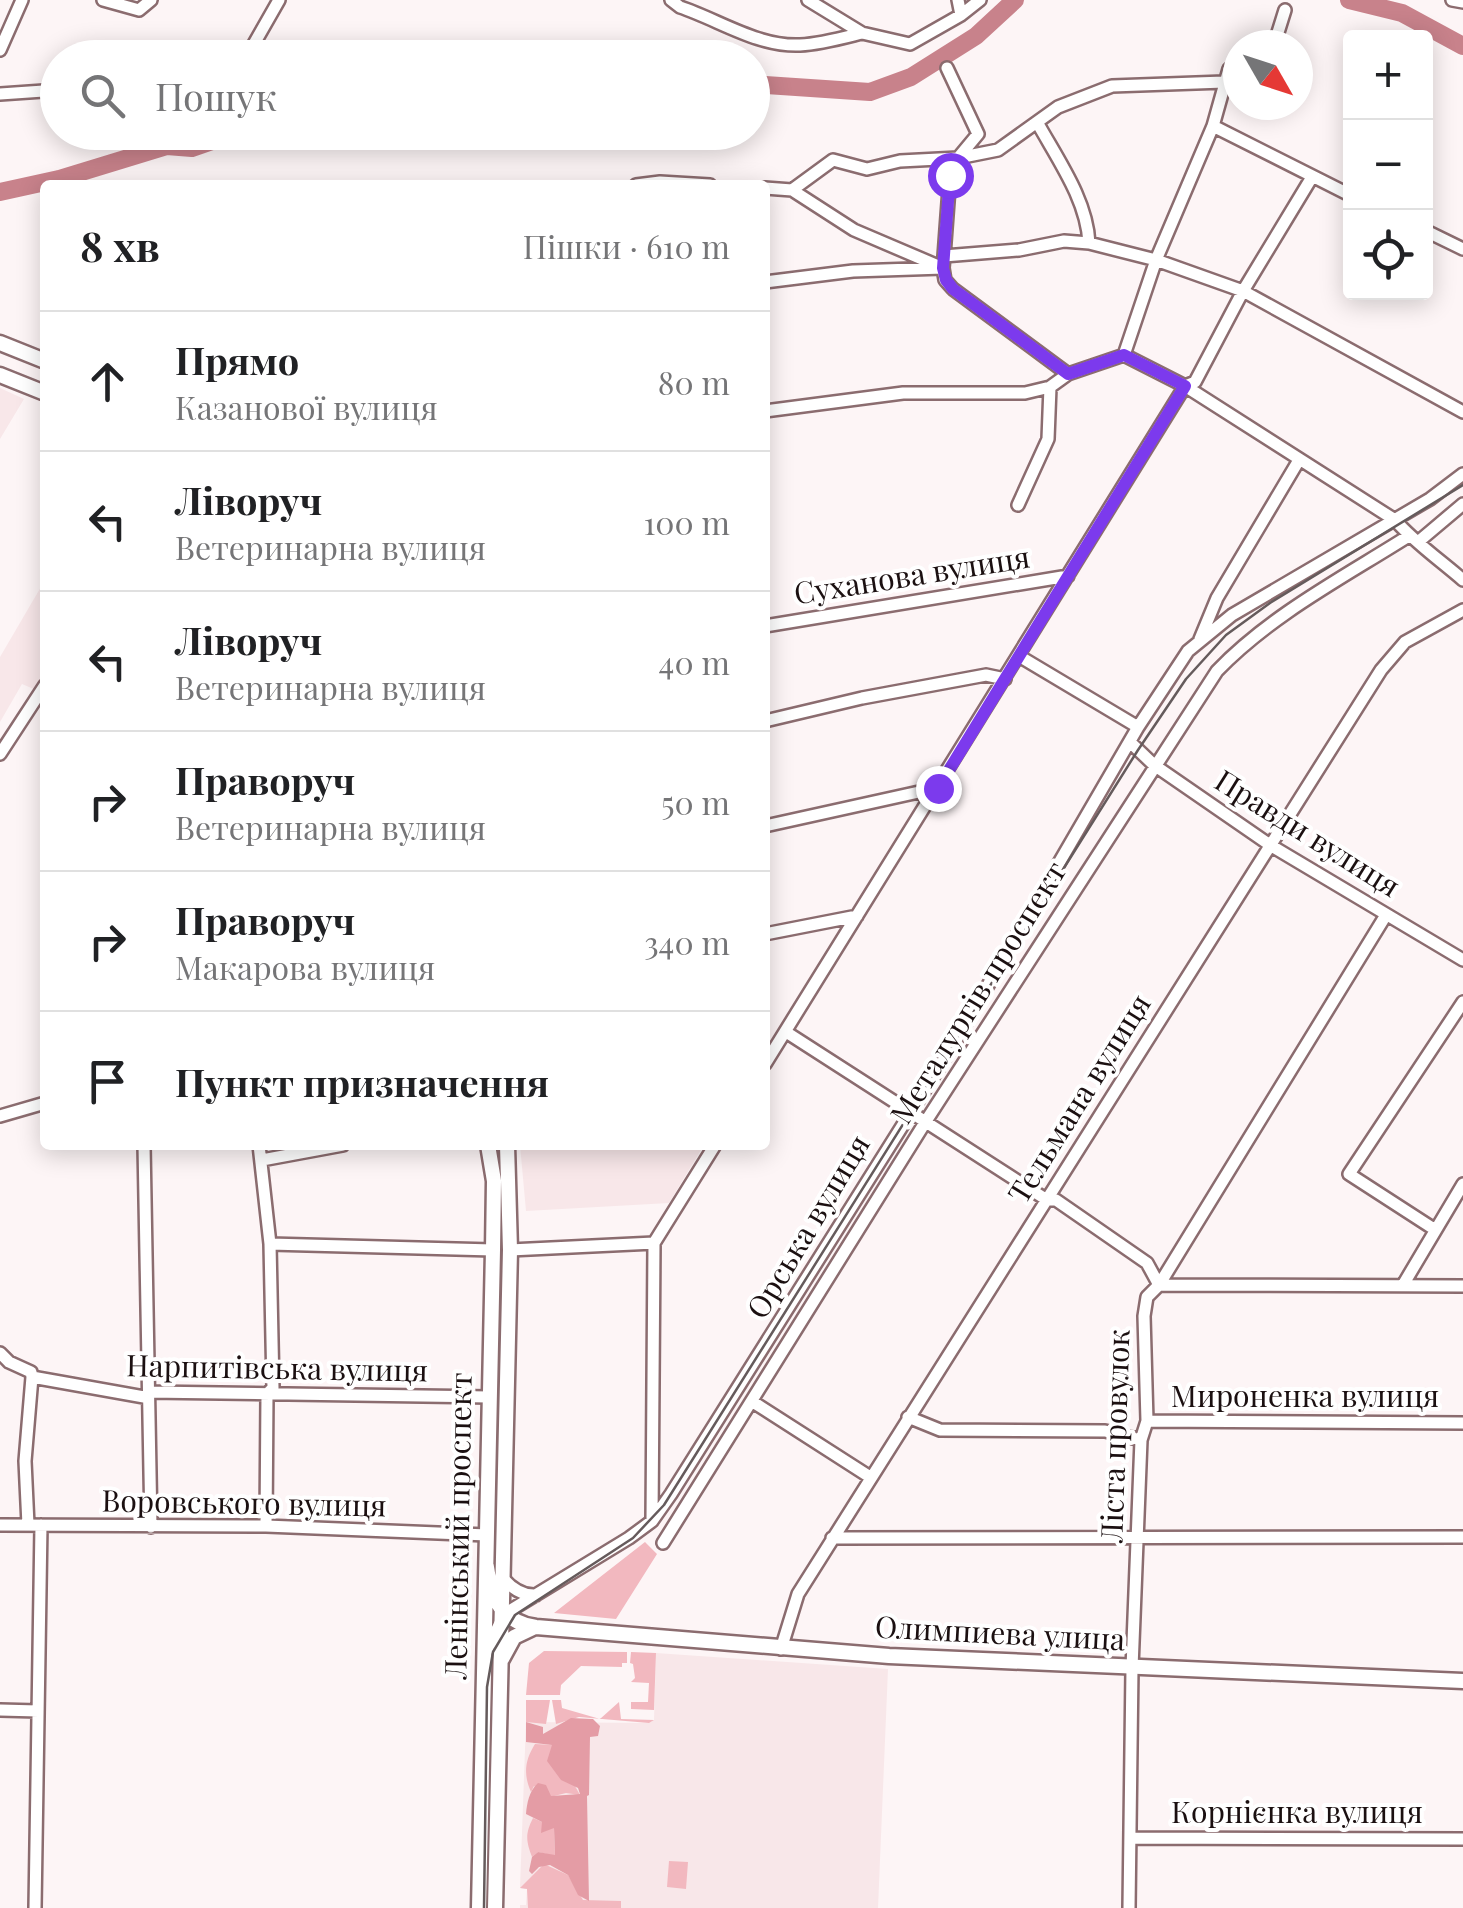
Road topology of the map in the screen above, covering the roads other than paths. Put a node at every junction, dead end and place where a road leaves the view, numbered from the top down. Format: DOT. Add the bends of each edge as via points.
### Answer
graph roads {
  1 [pos="22,0"];
  2 [pos="103,0"];
  3 [pos="151,0"];
  4 [pos="279,0"];
  5 [pos="670,0"];
  6 [pos="808,0"];
  7 [pos="958,0"];
  8 [pos="980,0"];
  9 [pos="1452,0"];
  10 [pos="1463,2"];
  11 [pos="1285,10"];
  12 [pos="962,15"];
  13 [pos="1279,30"];
  14 [pos="862,33"];
  15 [pos="256,40"];
  16 [pos="768,40"];
  17 [pos="770,41"];
  18 [pos="0,50"];
  19 [pos="947,68"];
  20 [pos="1223,82"];
  21 [pos="1223,86"];
  22 [pos="40,91"];
  23 [pos="0,94"];
  24 [pos="1038,122"];
  25 [pos="1212,126"];
  26 [pos="958,158"];
  27 [pos="1312,177"];
  28 [pos="770,188"];
  29 [pos="792,190"];
  30 [pos="1343,192"];
  31 [pos="1433,234"];
  32 [pos="1089,243"];
  33 [pos="1463,249"];
  34 [pos="1156,260"];
  35 [pos="943,262"];
  36 [pos="770,281"];
  37 [pos="1242,292"];
  38 [pos="0,343"];
  39 [pos="1124,355"];
  40 [pos="40,359"];
  41 [pos="1068,374"];
  42 [pos="0,375"];
  43 [pos="1185,386"];
  44 [pos="1050,388"];
  45 [pos="40,391"];
  46 [pos="770,411"];
  47 [pos="1463,412"];
  48 [pos="1300,460"];
  49 [pos="1463,474"];
  50 [pos="1463,504"];
  51 [pos="1018,505"];
  52 [pos="1396,520"];
  53 [pos="1412,539"];
  54 [pos="1068,576"];
  55 [pos="1463,580"];
  56 [pos="1463,610"];
  57 [pos="770,625"];
  58 [pos="1200,639"];
  59 [pos="1019,656"];
  60 [pos="1005,678"];
  61 [pos="40,693"];
  62 [pos="770,720"];
  63 [pos="1138,727"];
  64 [pos="1131,743"];
  65 [pos="0,754"];
  66 [pos="1154,764"];
  67 [pos="938,788"];
  68 [pos="770,825"];
  69 [pos="1270,845"];
  70 [pos="1386,915"];
  71 [pos="857,916"];
  72 [pos="770,933"];
  73 [pos="1463,960"];
  74 [pos="1463,1002"];
  75 [pos="786,1032"];
  76 [pos="770,1055"];
  77 [pos="40,1104"];
  78 [pos="910,1109"];
  79 [pos="0,1116"];
  80 [pos="926,1121"];
  81 [pos="144,1150"];
  82 [pos="261,1150"];
  83 [pos="316,1150"];
  84 [pos="489,1150"];
  85 [pos="508,1150"];
  86 [pos="712,1150"];
  87 [pos="262,1160"];
  88 [pos="1463,1184"];
  89 [pos="1047,1200"];
  90 [pos="1434,1228"];
  91 [pos="654,1243"];
  92 [pos="270,1244"];
  93 [pos="493,1250"];
  94 [pos="510,1250"];
  95 [pos="1159,1285"];
  96 [pos="1404,1285"];
  97 [pos="1463,1286"];
  98 [pos="0,1353"];
  99 [pos="32,1377"];
  100 [pos="149,1392"];
  101 [pos="267,1394"];
  102 [pos="490,1397"];
  103 [pos="754,1402"];
  104 [pos="908,1417"];
  105 [pos="1146,1421"];
  106 [pos="1463,1423"];
  107 [pos="1141,1440"];
  108 [pos="870,1478"];
  109 [pos="652,1521"];
  110 [pos="0,1525"];
  111 [pos="35,1525"];
  112 [pos="266,1526"];
  113 [pos="151,1527"];
  114 [pos="487,1535"];
  115 [pos="832,1538"];
  116 [pos="1463,1538"];
  117 [pos="1138,1540"];
  118 [pos="664,1543"];
  119 [pos="487,1567"];
  120 [pos="500,1576"];
  121 [pos="540,1595"];
  122 [pos="504,1615"];
  123 [pos="536,1627"];
  124 [pos="780,1649"];
  125 [pos="500,1664"];
  126 [pos="1132,1668"];
  127 [pos="483,1676"];
  128 [pos="1463,1681"];
  129 [pos="0,1710"];
  130 [pos="38,1710"];
  131 [pos="1131,1838"];
  132 [pos="1463,1839"];
  133 [pos="35,1908"];
  134 [pos="479,1908"];
  135 [pos="495,1908"];
  136 [pos="1129,1908"];
  1 -- 18 [label="street"];
  2 -- 3 [label="street" via="139,10"];
  4 -- 15 [label="street"];
  5 -- 16 [label="street"];
  6 -- 14 [label="street"];
  7 -- 12 [label="street"];
  8 -- 12 [label="street"];
  9 -- 10 [label="street"];
  11 -- 13 [label="street"];
  12 -- 14 [label="street" via="910,44"];
  14 -- 17 [label="street" via="818,43"];
  19 -- 26 [label="street" via="978,134"];
  20 -- 24 [label="street" via="1112,86"];
  21 -- 25 [label="street"];
  22 -- 23 [label="street"];
  24 -- 26 [label="street" via="998,150"];
  24 -- 32 [label="street" via="1078,198"];
  25 -- 27 [label="street"];
  25 -- 34 [label="street"];
  26 -- 29 [label="street" via="867,169 833,160"];
  26 -- 35 [label="street" via="950,175"];
  27 -- 30 [label="street"];
  27 -- 37 [label="street"];
  28 -- 29 [label="street"];
  29 -- 35 [label="street" via="854,230"];
  31 -- 33 [label="street"];
  32 -- 34 [label="street"];
  32 -- 35 [label="street" via="1064,241"];
  34 -- 37 [label="street"];
  34 -- 39 [label="street"];
  35 -- 36 [label="street"];
  35 -- 41 [label="street" via="953,289"];
  37 -- 43 [label="street" via="1195,382"];
  37 -- 47 [label="street"];
  38 -- 40 [label="main road"];
  39 -- 41 [label="street"];
  39 -- 43 [label="street"];
  41 -- 44 [label="street"];
  42 -- 45 [label="main road"];
  43 -- 48 [label="street"];
  43 -- 54 [label="street"];
  44 -- 46 [label="street" via="903,394"];
  44 -- 51 [label="street" via="1048,440"];
  48 -- 52 [label="street"];
  48 -- 58 [label="street, Орська вулиця"];
  49 -- 52 [label="street, Орська вулиця"];
  50 -- 53 [label="street, Металургів проспект"];
  52 -- 53 [label="street"];
  52 -- 58 [label="street, Орська вулиця"];
  53 -- 55 [label="street"];
  53 -- 66 [label="street, Металургів проспект" via="1241,646"];
  54 -- 57 [label="street, Суханова вулиця"];
  54 -- 59 [label="street"];
  56 -- 69 [label="street, Тельмана вулиця" via="1392,654"];
  58 -- 63 [label="street, Орська вулиця"];
  59 -- 60 [label="street"];
  59 -- 63 [label="street"];
  60 -- 62 [label="street" via="986,675"];
  60 -- 67 [label="street"];
  61 -- 65 [label="street"];
  63 -- 64 [label="street, Орська вулиця"];
  64 -- 66 [label="street, Правди вулиця"];
  64 -- 78 [label="street, Орська вулиця"];
  66 -- 69 [label="street, Правди вулиця"];
  66 -- 80 [label="street, Металургів проспект"];
  67 -- 68 [label="street"];
  67 -- 71 [label="street"];
  69 -- 70 [label="street, Правди вулиця"];
  69 -- 89 [label="street, Тельмана вулиця"];
  70 -- 73 [label="street, Правди вулиця"];
  70 -- 95 [label="street, Ліста провулок"];
  71 -- 72 [label="street"];
  71 -- 75 [label="street"];
  74 -- 90 [label="street" via="1349,1174"];
  75 -- 76 [label="street"];
  75 -- 78 [label="street"];
  77 -- 79 [label="street"];
  78 -- 80 [label="street"];
  78 -- 109 [label="street, Орська вулиця"];
  80 -- 89 [label="street"];
  80 -- 103 [label="street, Металургів проспект"];
  81 -- 100 [label="street"];
  82 -- 87 [label="street"];
  83 -- 87 [label="street"];
  84 -- 93 [label="main road, Ленінський проспект"];
  85 -- 94 [label="main road, Ленінський проспект"];
  86 -- 91 [label="street"];
  87 -- 92 [label="street"];
  88 -- 90 [label="street"];
  89 -- 95 [label="street" via="1148,1263"];
  89 -- 104 [label="street, Тельмана вулиця"];
  90 -- 96 [label="street"];
  91 -- 94 [label="street"];
  91 -- 109 [label="street"];
  92 -- 93 [label="street"];
  92 -- 101 [label="street" via="273,1388"];
  93 -- 102 [label="main road, Ленінський проспект"];
  94 -- 120 [label="main road, Ленінський проспект"];
  95 -- 96 [label="street"];
  95 -- 105 [label="street, Ліста провулок" via="1144,1316"];
  96 -- 97 [label="street"];
  98 -- 99 [label="street"];
  99 -- 100 [label="street, Нарпитівська вулиця" via="144,1397"];
  99 -- 111 [label="street" via="25,1461"];
  100 -- 101 [label="street, Нарпитівська вулиця"];
  100 -- 113 [label="street"];
  101 -- 102 [label="street, Нарпитівська вулиця"];
  101 -- 112 [label="street"];
  102 -- 114 [label="main road, Ленінський проспект"];
  103 -- 108 [label="street"];
  103 -- 118 [label="street, Металургів проспект"];
  104 -- 107 [label="street, Мироненка вулиця" via="940,1430 1105,1431"];
  104 -- 108 [label="street, Тельмана вулиця"];
  105 -- 106 [label="street, Мироненка вулиця"];
  105 -- 107 [label="street, Ліста провулок"];
  107 -- 117 [label="street, Ліста провулок"];
  108 -- 115 [label="street, Тельмана вулиця"];
  109 -- 121 [label="street, Орська вулиця"];
  110 -- 111 [label="street, Воровського вулиця"];
  111 -- 113 [label="street, Воровського вулиця"];
  111 -- 130 [label="street"];
  112 -- 113 [label="street, Воровського вулиця"];
  112 -- 114 [label="street, Воровського вулиця"];
  114 -- 119 [label="main road, Ленінський проспект"];
  115 -- 117 [label="street"];
  115 -- 124 [label="street, Тельмана вулиця" via="798,1594"];
  116 -- 117 [label="street"];
  117 -- 126 [label="street, Ліста провулок"];
  119 -- 122 [label="main road" via="492,1598"];
  119 -- 127 [label="main road, Ленінський проспект"];
  120 -- 121 [label="street" via="527,1595"];
  120 -- 122 [label="main road, Ленінський проспект"];
  121 -- 122 [label="street, Орська вулиця"];
  122 -- 123 [label="main road"];
  122 -- 125 [label="main road, Ленінський проспект"];
  122 -- 127 [label="street"];
  123 -- 124 [label="main road, Олимпиева улица"];
  123 -- 125 [label="main road" via="514,1637"];
  124 -- 126 [label="main road, Олимпиева улица"];
  125 -- 135 [label="main road, Ленінський проспект"];
  126 -- 128 [label="main road, Олимпиева улица"];
  126 -- 131 [label="street, Ліста провулок"];
  127 -- 134 [label="main road, Ленінський проспект"];
  129 -- 130 [label="street"];
  130 -- 133 [label="street"];
  131 -- 132 [label="street, Корнієнка вулиця"];
  131 -- 136 [label="street, Ліста провулок"];
}
